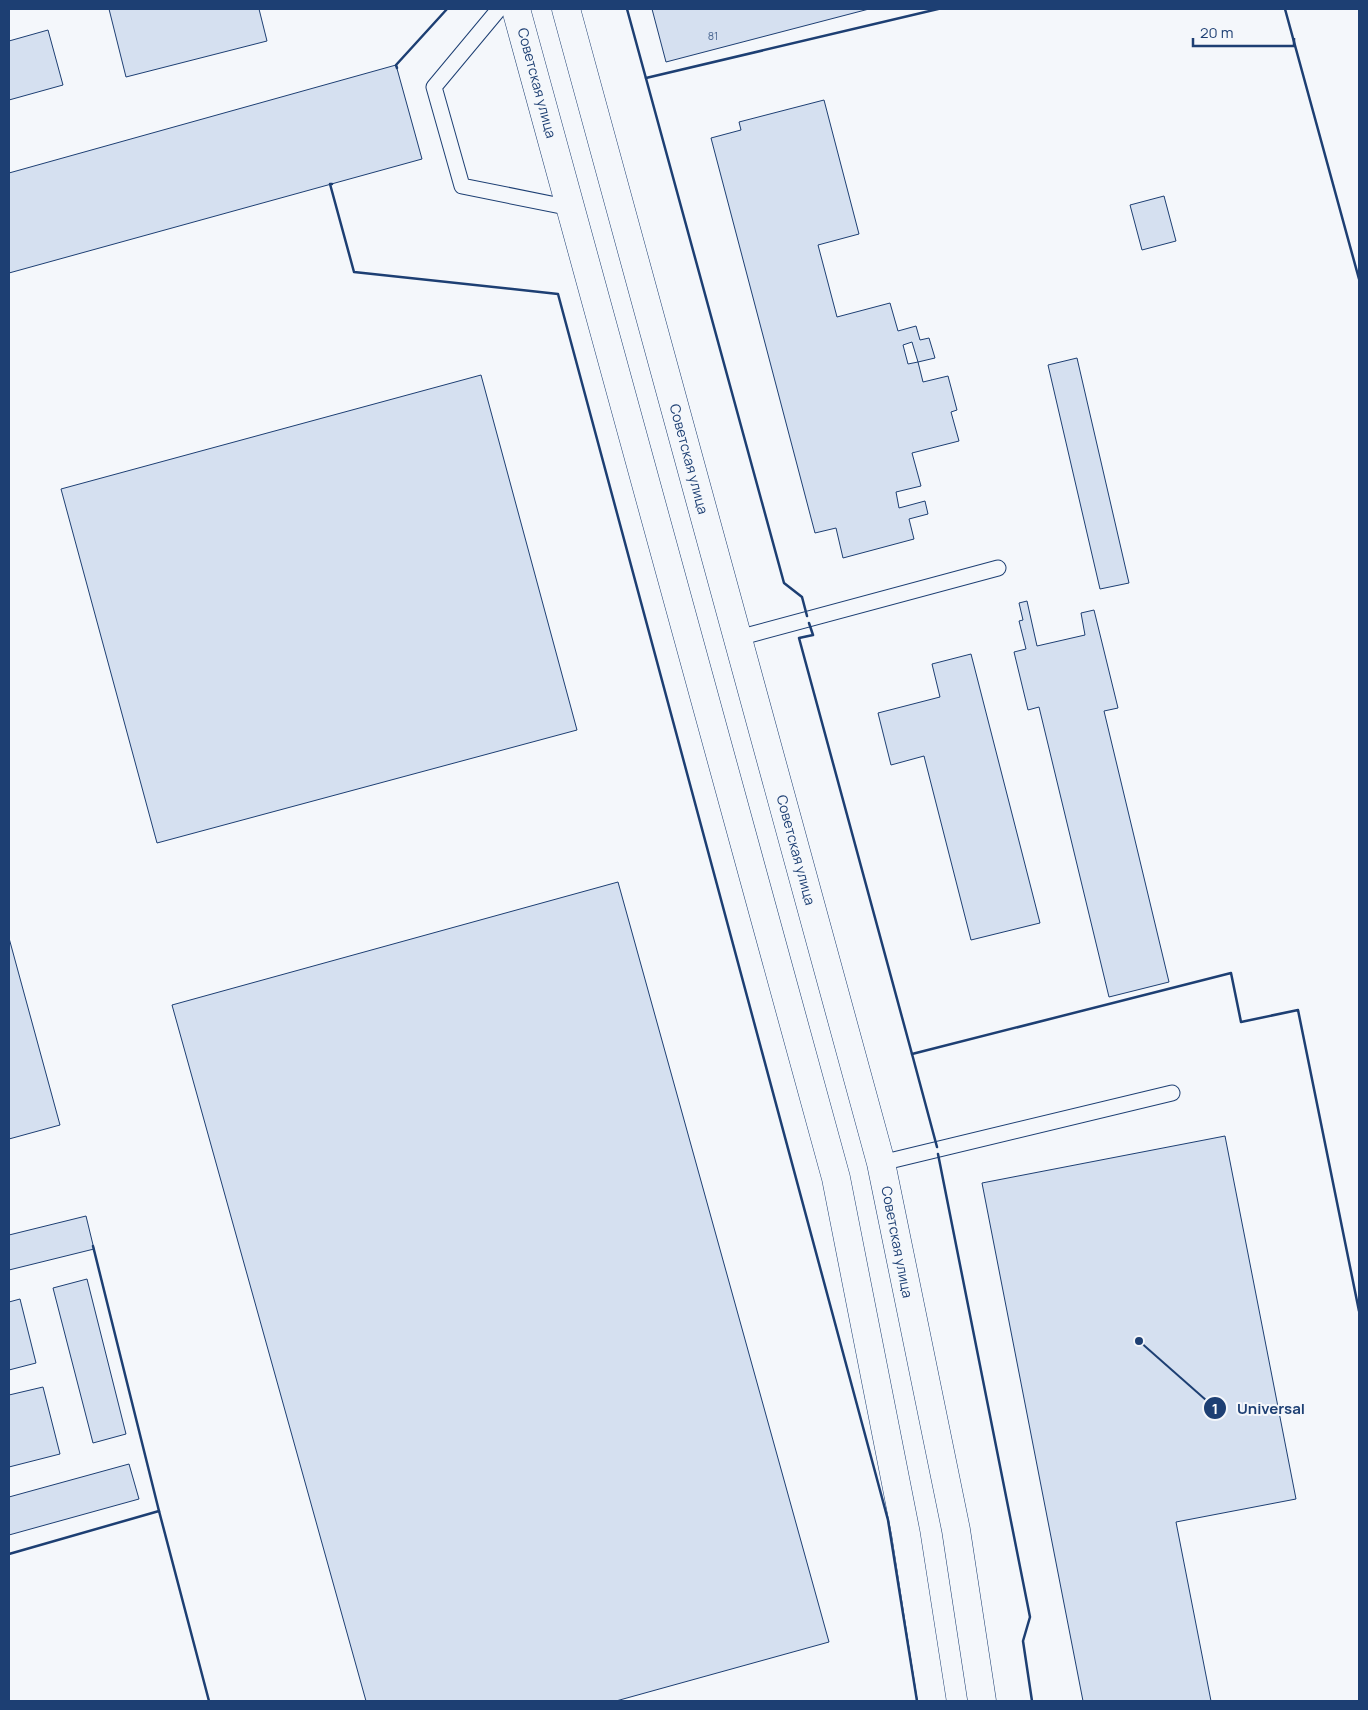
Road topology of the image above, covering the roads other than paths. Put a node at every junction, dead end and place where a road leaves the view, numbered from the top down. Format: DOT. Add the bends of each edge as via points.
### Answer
graph roads {
  1 [pos="499,9"];
  2 [pos="516,9"];
  3 [pos="566,9"];
  4 [pos="571,208"];
  5 [pos="998,568"];
  6 [pos="738,638"];
  7 [pos="1172,1093"];
  8 [pos="881,1163"];
  9 [pos="932,1701"];
  10 [pos="982,1701"];
  1 -- 4 [label="lane" via="434,86 462,186"];
  2 -- 4 [label="main road, Советская улица"];
  3 -- 6 [label="main road, Советская улица"];
  4 -- 9 [label="main road, Советская улица" via="836,1178 906,1534"];
  5 -- 6 [label="lane"];
  6 -- 8 [label="main road, Советская улица"];
  7 -- 8 [label="lane"];
  8 -- 10 [label="main road, Советская улица" via="956,1530"];
}
